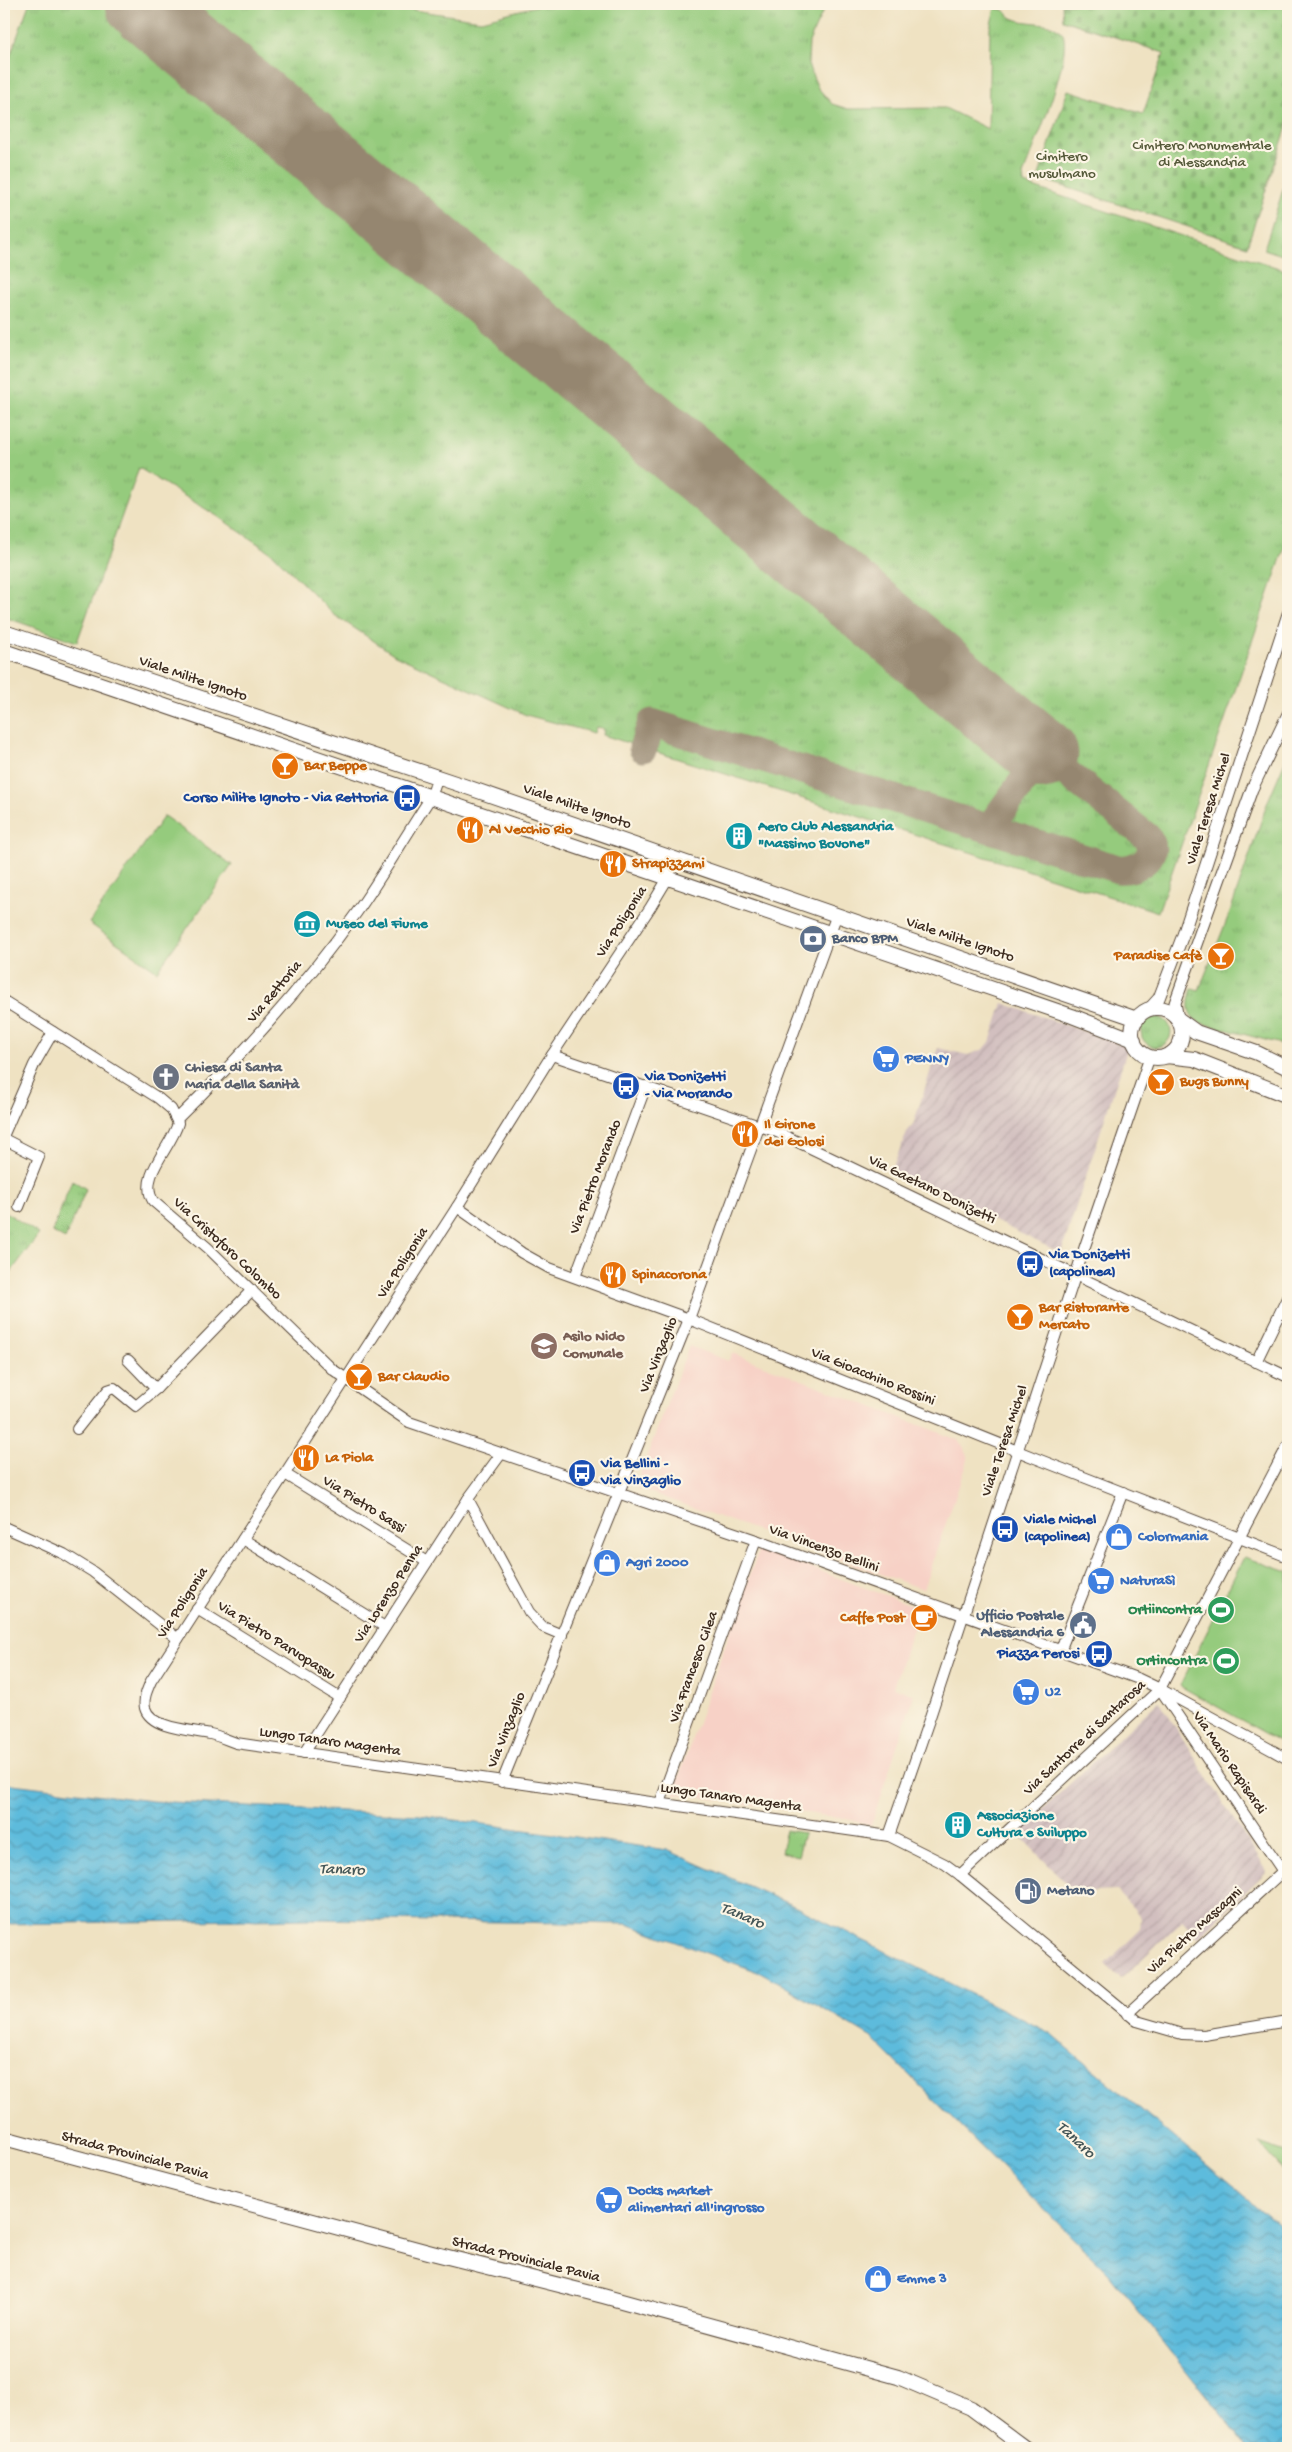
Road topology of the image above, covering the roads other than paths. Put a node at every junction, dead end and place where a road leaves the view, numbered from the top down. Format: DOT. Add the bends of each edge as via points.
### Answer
graph roads {
  1 [pos="1288,614"];
  2 [pos="1286,626"];
  3 [pos="4,632"];
  4 [pos="4,651"];
  5 [pos="1288,714"];
  6 [pos="1284,731"];
  7 [pos="438,777"];
  8 [pos="431,797"];
  9 [pos="674,858"];
  10 [pos="668,878"];
  11 [pos="837,914"];
  12 [pos="830,934"];
  13 [pos="4,1001"];
  14 [pos="1149,1009"];
  15 [pos="1137,1018"];
  16 [pos="1178,1020"];
  17 [pos="53,1032"];
  18 [pos="1134,1040"];
  19 [pos="552,1055"];
  20 [pos="1150,1056"];
  21 [pos="1166,1056"];
  22 [pos="1288,1068"];
  23 [pos="646,1086"];
  24 [pos="1288,1096"];
  25 [pos="177,1119"];
  26 [pos="760,1125"];
  27 [pos="4,1134"];
  28 [pos="4,1139"];
  29 [pos="458,1207"];
  30 [pos="19,1208"];
  31 [pos="1075,1275"];
  32 [pos="574,1277"];
  33 [pos="252,1290"];
  34 [pos="1288,1296"];
  35 [pos="689,1320"];
  36 [pos="128,1360"];
  37 [pos="1256,1362"];
  38 [pos="1288,1377"];
  39 [pos="345,1379"];
  40 [pos="156,1389"];
  41 [pos="77,1429"];
  42 [pos="1288,1444"];
  43 [pos="1017,1451"];
  44 [pos="501,1454"];
  45 [pos="285,1474"];
  46 [pos="1124,1492"];
  47 [pos="619,1494"];
  48 [pos="468,1499"];
  49 [pos="4,1527"];
  50 [pos="1241,1538"];
  51 [pos="243,1539"];
  52 [pos="756,1540"];
  53 [pos="1288,1557"];
  54 [pos="427,1562"];
  55 [pos="197,1609"];
  56 [pos="962,1615"];
  57 [pos="385,1627"];
  58 [pos="562,1635"];
  59 [pos="178,1639"];
  60 [pos="1060,1651"];
  61 [pos="150,1681"];
  62 [pos="1160,1689"];
  63 [pos="340,1698"];
  64 [pos="304,1753"];
  65 [pos="1288,1759"];
  66 [pos="502,1782"];
  67 [pos="660,1803"];
  68 [pos="889,1836"];
  69 [pos="960,1875"];
  70 [pos="1286,1875"];
  71 [pos="1127,2014"];
  72 [pos="1288,2021"];
  73 [pos="4,2138"];
  74 [pos="1025,2448"];
  1 -- 2 [label="street, Viale Teresa Michel"];
  2 -- 14 [label="street, Viale Teresa Michel" via="1180,944 1159,998"];
  3 -- 7 [label="main road, Viale Milite Ignoto"];
  4 -- 8 [label="main road"];
  5 -- 6 [label="street"];
  6 -- 16 [label="street" via="1252,789 1175,1002"];
  7 -- 8 [label="street, Via Rettoria"];
  7 -- 9 [label="main road, Viale Milite Ignoto"];
  8 -- 10 [label="main road"];
  8 -- 25 [label="street, Via Rettoria" via="358,911 324,956 239,1058"];
  9 -- 10 [label="street, Via Poligonia"];
  9 -- 11 [label="main road, Viale Milite Ignoto"];
  10 -- 12 [label="main road"];
  10 -- 19 [label="street, Via Poligonia"];
  11 -- 12 [label="street, Via Vinzaglio"];
  11 -- 15 [label="main road, Viale Milite Ignoto"];
  12 -- 18 [label="main road"];
  12 -- 26 [label="street, Via Vinzaglio"];
  13 -- 17 [label="street"];
  14 -- 15 [label="main road"];
  14 -- 16 [label="main road" via="1165,1009"];
  15 -- 18 [label="main road" via="1133,1028"];
  16 -- 21 [label="main road" via="1182,1032 1180,1042"];
  16 -- 22 [label="main road" via="1196,1032 1257,1053"];
  17 -- 25 [label="street" via="158,1098"];
  17 -- 27 [label="street" via="34,1065"];
  18 -- 20 [label="main road" via="1140,1050"];
  19 -- 23 [label="street, Via Gaetano Donizetti"];
  19 -- 29 [label="street, Via Poligonia"];
  20 -- 21 [label="main road"];
  20 -- 31 [label="street, Viale Teresa Michel"];
  21 -- 24 [label="main road" via="1194,1059"];
  23 -- 26 [label="street, Via Gaetano Donizetti"];
  23 -- 32 [label="street, Via Pietro Morando"];
  25 -- 33 [label="street, Via Cristoforo Colombo" via="177,1127 150,1181 149,1193 153,1201"];
  26 -- 31 [label="street, Via Gaetano Donizetti"];
  26 -- 35 [label="street, Via Vinzaglio"];
  28 -- 30 [label="street" via="39,1157"];
  29 -- 32 [label="street, Via Gioacchino Rossini" via="522,1253"];
  29 -- 39 [label="street, Via Poligonia"];
  31 -- 37 [label="street, Via Gaetano Donizetti"];
  31 -- 43 [label="street, Viale Teresa Michel"];
  32 -- 35 [label="street, Via Gioacchino Rossini"];
  33 -- 39 [label="street, Via Cristoforo Colombo" via="318,1357"];
  33 -- 40 [label="street"];
  34 -- 37 [label="street"];
  35 -- 43 [label="street, Via Gioacchino Rossini"];
  35 -- 47 [label="street, Via Vinzaglio"];
  36 -- 40 [label="street"];
  37 -- 38 [label="street, Via Gaetano Donizetti"];
  39 -- 44 [label="street, Via Vincenzo Bellini" via="409,1422"];
  39 -- 45 [label="street, Via Poligonia"];
  40 -- 41 [label="street" via="136,1406 114,1388 108,1390"];
  42 -- 50 [label="street, Via Santorre di Santarosa"];
  43 -- 46 [label="street, Via Gioacchino Rossini"];
  43 -- 56 [label="street, Viale Teresa Michel"];
  44 -- 47 [label="street, Via Vincenzo Bellini"];
  44 -- 48 [label="street, Via Lorenzo Penna"];
  45 -- 51 [label="street, Via Poligonia"];
  45 -- 54 [label="street, Via Pietro Sassi"];
  46 -- 50 [label="street, Via Gioacchino Rossini"];
  46 -- 60 [label="street"];
  47 -- 52 [label="street, Via Vincenzo Bellini"];
  47 -- 58 [label="street, Via Vinzaglio"];
  48 -- 54 [label="street, Via Lorenzo Penna"];
  48 -- 58 [label="street" via="529,1612 543,1627"];
  49 -- 59 [label="street" via="64,1554 93,1572"];
  50 -- 53 [label="street, Via Gioacchino Rossini"];
  50 -- 62 [label="street, Via Santorre di Santarosa"];
  51 -- 55 [label="street, Via Poligonia"];
  51 -- 57 [label="street"];
  52 -- 56 [label="street, Via Vincenzo Bellini"];
  52 -- 67 [label="street, Via Francesco Cilea"];
  54 -- 57 [label="street, Via Lorenzo Penna"];
  55 -- 59 [label="street, Via Poligonia"];
  55 -- 63 [label="street, Via Pietro Parvopassu"];
  56 -- 60 [label="street, Via Vincenzo Bellini"];
  56 -- 68 [label="street, Viale Teresa Michel"];
  57 -- 63 [label="street, Via Lorenzo Penna"];
  58 -- 66 [label="street, Via Vinzaglio"];
  59 -- 61 [label="street, Via Poligonia"];
  60 -- 62 [label="street, Via Vincenzo Bellini"];
  61 -- 64 [label="street, Lungo Tanaro Magenta" via="145,1708 151,1718 167,1726 212,1734 236,1743"];
  62 -- 65 [label="street, Via Vincenzo Bellini"];
  62 -- 69 [label="street, Via Santorre di Santarosa"];
  62 -- 70 [label="street, Via Mario Rapisardi"];
  63 -- 64 [label="street, Via Lorenzo Penna"];
  64 -- 66 [label="street, Lungo Tanaro Magenta"];
  66 -- 67 [label="street, Lungo Tanaro Magenta"];
  67 -- 68 [label="street, Lungo Tanaro Magenta"];
  68 -- 69 [label="street, Lungo Tanaro Magenta"];
  69 -- 71 [label="street, Lungo Tanaro Magenta"];
  70 -- 71 [label="street, Via Pietro Mascagni"];
  71 -- 72 [label="street, Lungo Tanaro Magenta" via="1137,2021 1182,2034 1204,2036"];
  73 -- 74 [label="main road, Strada Provinciale Pavia" via="898,2377 971,2408"];
}
